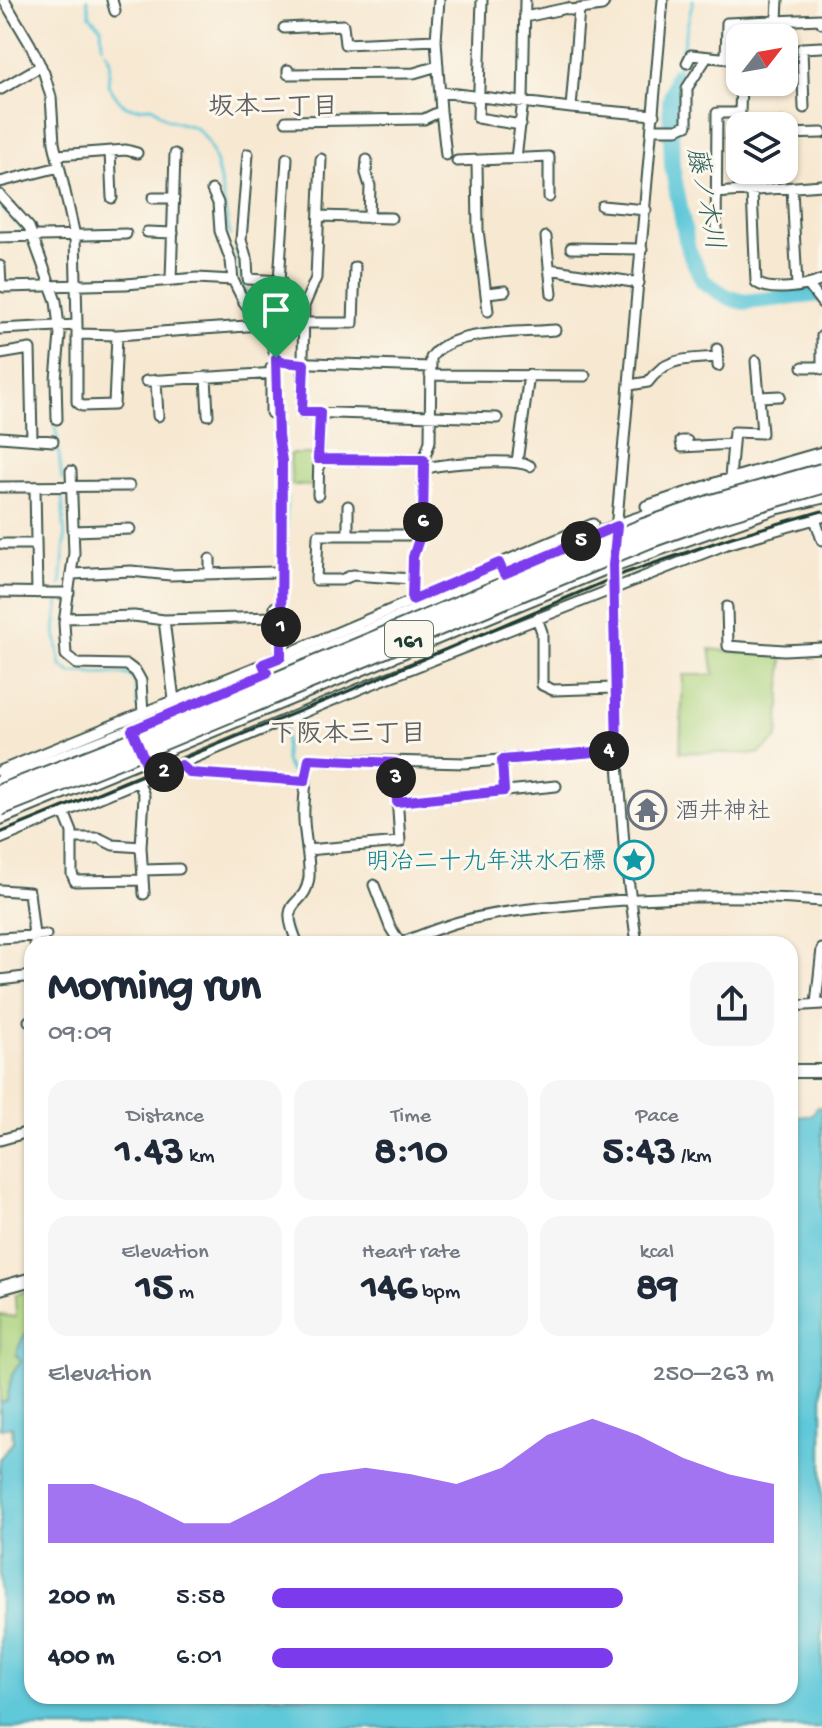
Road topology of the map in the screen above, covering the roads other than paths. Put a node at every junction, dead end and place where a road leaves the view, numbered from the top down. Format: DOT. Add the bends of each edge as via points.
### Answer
graph roads {
  1 [pos="112,0"];
  2 [pos="439,0"];
  3 [pos="482,0"];
  4 [pos="525,0"];
  5 [pos="605,0"];
  6 [pos="663,0"];
  7 [pos="778,0"];
  8 [pos="2,1"];
  9 [pos="566,4"];
  10 [pos="579,9"];
  11 [pos="115,11"];
  12 [pos="525,17"];
  13 [pos="777,19"];
  14 [pos="822,23"];
  15 [pos="727,24"];
  16 [pos="284,28"];
  17 [pos="436,40"];
  18 [pos="822,47"];
  19 [pos="707,57"];
  20 [pos="726,58"];
  21 [pos="687,63"];
  22 [pos="41,66"];
  23 [pos="438,66"];
  24 [pos="286,73"];
  25 [pos="1,89"];
  26 [pos="440,92"];
  27 [pos="480,96"];
  28 [pos="741,96"];
  29 [pos="523,101"];
  30 [pos="571,108"];
  31 [pos="804,108"];
  32 [pos="441,111"];
  33 [pos="654,115"];
  34 [pos="286,121"];
  35 [pos="521,125"];
  36 [pos="653,129"];
  37 [pos="798,130"];
  38 [pos="822,133"];
  39 [pos="110,152"];
  40 [pos="137,153"];
  41 [pos="175,154"];
  42 [pos="248,154"];
  43 [pos="57,155"];
  44 [pos="446,155"];
  45 [pos="287,158"];
  46 [pos="516,158"];
  47 [pos="321,159"];
  48 [pos="367,160"];
  49 [pos="457,161"];
  50 [pos="477,161"];
  51 [pos="59,167"];
  52 [pos="0,182"];
  53 [pos="822,185"];
  54 [pos="792,188"];
  55 [pos="212,190"];
  56 [pos="752,192"];
  57 [pos="716,193"];
  58 [pos="0,195"];
  59 [pos="549,197"];
  60 [pos="112,198"];
  61 [pos="153,198"];
  62 [pos="174,198"];
  63 [pos="602,206"];
  64 [pos="646,210"];
  65 [pos="319,216"];
  66 [pos="369,218"];
  67 [pos="391,218"];
  68 [pos="147,232"];
  69 [pos="173,233"];
  70 [pos="126,234"];
  71 [pos="32,236"];
  72 [pos="75,236"];
  73 [pos="0,237"];
  74 [pos="546,237"];
  75 [pos="241,240"];
  76 [pos="717,241"];
  77 [pos="224,244"];
  78 [pos="571,248"];
  79 [pos="642,249"];
  80 [pos="0,266"];
  81 [pos="355,267"];
  82 [pos="549,269"];
  83 [pos="171,280"];
  84 [pos="233,280"];
  85 [pos="822,280"];
  86 [pos="639,283"];
  87 [pos="76,285"];
  88 [pos="1,286"];
  89 [pos="50,286"];
  90 [pos="797,286"];
  91 [pos="810,287"];
  92 [pos="505,291"];
  93 [pos="487,293"];
  94 [pos="552,294"];
  95 [pos="820,301"];
  96 [pos="488,311"];
  97 [pos="303,323"];
  98 [pos="261,325"];
  99 [pos="60,326"];
  100 [pos="0,329"];
  101 [pos="77,330"];
  102 [pos="555,330"];
  103 [pos="117,335"];
  104 [pos="822,336"];
  105 [pos="0,354"];
  106 [pos="717,357"];
  107 [pos="276,358"];
  108 [pos="756,361"];
  109 [pos="304,364"];
  110 [pos="803,367"];
  111 [pos="822,368"];
  112 [pos="430,371"];
  113 [pos="273,373"];
  114 [pos="529,375"];
  115 [pos="585,376"];
  116 [pos="206,377"];
  117 [pos="630,385"];
  118 [pos="780,396"];
  119 [pos="759,397"];
  120 [pos="320,412"];
  121 [pos="271,413"];
  122 [pos="430,414"];
  123 [pos="208,415"];
  124 [pos="158,416"];
  125 [pos="497,418"];
  126 [pos="57,419"];
  127 [pos="0,437"];
  128 [pos="32,439"];
  129 [pos="53,441"];
  130 [pos="687,441"];
  131 [pos="733,444"];
  132 [pos="822,452"];
  133 [pos="318,459"];
  134 [pos="517,462"];
  135 [pos="791,462"];
  136 [pos="822,462"];
  137 [pos="424,464"];
  138 [pos="530,466"];
  139 [pos="769,469"];
  140 [pos="71,471"];
  141 [pos="822,472"];
  142 [pos="730,478"];
  143 [pos="822,485"];
  144 [pos="129,486"];
  145 [pos="0,487"];
  146 [pos="35,487"];
  147 [pos="71,488"];
  148 [pos="687,494"];
  149 [pos="318,495"];
  150 [pos="822,497"];
  151 [pos="348,506"];
  152 [pos="646,506"];
  153 [pos="819,518"];
  154 [pos="593,524"];
  155 [pos="617,526"];
  156 [pos="130,529"];
  157 [pos="74,531"];
  158 [pos="348,535"];
  159 [pos="421,535"];
  160 [pos="575,538"];
  161 [pos="822,540"];
  162 [pos="3,544"];
  163 [pos="36,544"];
  164 [pos="533,555"];
  165 [pos="275,558"];
  166 [pos="210,559"];
  167 [pos="613,565"];
  168 [pos="502,568"];
  169 [pos="275,572"];
  170 [pos="73,574"];
  171 [pos="210,574"];
  172 [pos="412,579"];
  173 [pos="614,588"];
  174 [pos="0,592"];
  175 [pos="548,592"];
  176 [pos="37,593"];
  177 [pos="69,593"];
  178 [pos="412,600"];
  179 [pos="727,607"];
  180 [pos="553,612"];
  181 [pos="65,618"];
  182 [pos="537,618"];
  183 [pos="164,620"];
  184 [pos="822,648"];
  185 [pos="281,657"];
  186 [pos="265,669"];
  187 [pos="615,688"];
  188 [pos="174,700"];
  189 [pos="280,703"];
  190 [pos="143,714"];
  191 [pos="281,723"];
  192 [pos="130,725"];
  193 [pos="617,750"];
  194 [pos="145,760"];
  195 [pos="502,760"];
  196 [pos="395,763"];
  197 [pos="181,765"];
  198 [pos="0,771"];
  199 [pos="152,777"];
  200 [pos="0,781"];
  201 [pos="305,781"];
  202 [pos="139,782"];
  203 [pos="556,786"];
  204 [pos="504,791"];
  205 [pos="0,793"];
  206 [pos="397,802"];
  207 [pos="0,807"];
  208 [pos="64,812"];
  209 [pos="0,818"];
  210 [pos="72,838"];
  211 [pos="0,839"];
  212 [pos="141,847"];
  213 [pos="307,850"];
  214 [pos="179,869"];
  215 [pos="143,875"];
  216 [pos="99,881"];
  217 [pos="374,885"];
  218 [pos="0,890"];
  219 [pos="144,894"];
  220 [pos="99,895"];
  221 [pos="630,898"];
  222 [pos="822,901"];
  223 [pos="34,936"];
  224 [pos="294,936"];
  225 [pos="395,936"];
  226 [pos="421,936"];
  227 [pos="636,936"];
  228 [pos="0,938"];
  229 [pos="24,939"];
  230 [pos="822,949"];
  231 [pos="24,977"];
  232 [pos="0,980"];
  233 [pos="819,1004"];
  234 [pos="798,1005"];
  235 [pos="798,1071"];
  236 [pos="822,1071"];
  237 [pos="24,1133"];
  238 [pos="0,1140"];
  239 [pos="24,1281"];
  240 [pos="0,1288"];
  1 -- 11 [label="street"];
  2 -- 17 [label="street"];
  3 -- 27 [label="street"];
  4 -- 12 [label="street"];
  5 -- 10 [label="street" via="602,6"];
  6 -- 33 [label="street"];
  7 -- 13 [label="street"];
  8 -- 22 [label="street"];
  9 -- 10 [label="street" via="570,10"];
  9 -- 12 [label="street"];
  10 -- 30 [label="street"];
  12 -- 29 [label="street"];
  13 -- 14 [label="street"];
  13 -- 15 [label="street"];
  16 -- 17 [label="street" via="343,25 345,44"];
  17 -- 23 [label="street"];
  18 -- 31 [label="street" via="802,48"];
  19 -- 20 [label="street"];
  19 -- 21 [label="street" via="691,55"];
  19 -- 36 [label="street" via="687,88 687,125"];
  22 -- 25 [label="street"];
  22 -- 43 [label="street" via="51,97"];
  23 -- 24 [label="street" via="414,73"];
  23 -- 26 [label="street"];
  26 -- 27 [label="street"];
  26 -- 32 [label="street"];
  27 -- 29 [label="street"];
  27 -- 35 [label="street" via="478,118"];
  28 -- 57 [label="street" via="740,113 717,113"];
  29 -- 30 [label="street"];
  29 -- 35 [label="street"];
  30 -- 33 [label="street"];
  32 -- 34 [label="street" via="424,119"];
  32 -- 44 [label="street"];
  33 -- 36 [label="street"];
  35 -- 46 [label="street"];
  36 -- 64 [label="street"];
  37 -- 38 [label="street"];
  39 -- 40 [label="street"];
  39 -- 43 [label="street"];
  39 -- 60 [label="street"];
  41 -- 62 [label="street"];
  42 -- 75 [label="street"];
  43 -- 51 [label="street"];
  45 -- 75 [label="street" via="280,285 248,279"];
  46 -- 50 [label="street"];
  46 -- 59 [label="street" via="549,157"];
  47 -- 65 [label="street"];
  48 -- 66 [label="street"];
  49 -- 50 [label="street"];
  50 -- 93 [label="street" via="478,230"];
  51 -- 52 [label="street"];
  51 -- 72 [label="street"];
  53 -- 54 [label="street"];
  54 -- 56 [label="street"];
  54 -- 90 [label="street"];
  55 -- 77 [label="street"];
  56 -- 57 [label="street"];
  56 -- 90 [label="street" via="756,282 766,289"];
  57 -- 76 [label="street"];
  58 -- 71 [label="street"];
  61 -- 62 [label="street"];
  62 -- 69 [label="street"];
  63 -- 64 [label="street"];
  64 -- 79 [label="street"];
  65 -- 66 [label="street"];
  65 -- 97 [label="street" via="316,278"];
  66 -- 67 [label="street"];
  68 -- 69 [label="street"];
  69 -- 83 [label="street"];
  70 -- 72 [label="street"];
  71 -- 72 [label="street"];
  71 -- 73 [label="street"];
  71 -- 89 [label="street"];
  72 -- 87 [label="street"];
  74 -- 82 [label="street"];
  75 -- 77 [label="street"];
  77 -- 84 [label="street"];
  78 -- 79 [label="street"];
  79 -- 86 [label="street"];
  80 -- 88 [label="street"];
  81 -- 97 [label="street" via="353,323"];
  82 -- 86 [label="street"];
  82 -- 94 [label="street"];
  83 -- 84 [label="street"];
  83 -- 87 [label="street"];
  84 -- 98 [label="street"];
  85 -- 91 [label="street"];
  86 -- 117 [label="street"];
  87 -- 89 [label="street"];
  87 -- 101 [label="street"];
  88 -- 89 [label="street"];
  89 -- 99 [label="street"];
  90 -- 91 [label="street"];
  91 -- 95 [label="street"];
  92 -- 93 [label="street"];
  93 -- 96 [label="street"];
  97 -- 109 [label="street"];
  98 -- 103 [label="street"];
  98 -- 107 [label="street"];
  99 -- 100 [label="street"];
  99 -- 101 [label="street"];
  99 -- 126 [label="street"];
  101 -- 103 [label="street"];
  101 -- 103 [label="street" via="77,402 82,406 114,405"];
  102 -- 112 [label="street" via="456,338 435,351"];
  104 -- 111 [label="street"];
  105 -- 128 [label="street" via="30,349"];
  106 -- 117 [label="street" via="674,361 655,370 648,382"];
  107 -- 109 [label="street"];
  107 -- 113 [label="street"];
  108 -- 119 [label="street"];
  109 -- 112 [label="street"];
  109 -- 120 [label="street" via="302,412"];
  110 -- 111 [label="street"];
  112 -- 114 [label="street"];
  112 -- 122 [label="street"];
  113 -- 116 [label="street"];
  113 -- 121 [label="street"];
  113 -- 185 [label="street" via="282,461"];
  114 -- 115 [label="street"];
  114 -- 134 [label="street"];
  116 -- 123 [label="street"];
  116 -- 124 [label="street" via="151,381"];
  117 -- 155 [label="street"];
  118 -- 119 [label="street"];
  119 -- 131 [label="street" via="762,433 734,432"];
  120 -- 122 [label="street"];
  120 -- 133 [label="street"];
  122 -- 125 [label="street"];
  122 -- 137 [label="street"];
  127 -- 128 [label="street"];
  128 -- 129 [label="street"];
  130 -- 131 [label="street" via="681,441 682,447"];
  131 -- 142 [label="street"];
  132 -- 135 [label="street"];
  133 -- 137 [label="street"];
  133 -- 149 [label="street"];
  134 -- 137 [label="street"];
  134 -- 138 [label="street"];
  135 -- 136 [label="street"];
  135 -- 139 [label="street"];
  137 -- 159 [label="street"];
  139 -- 142 [label="street"];
  139 -- 148 [label="street"];
  140 -- 147 [label="street"];
  141 -- 205 [label="highway, 161, bridge" via="644,527"];
  142 -- 148 [label="street"];
  143 -- 207 [label="highway, 161, bridge" via="648,540"];
  144 -- 147 [label="street"];
  145 -- 146 [label="street"];
  146 -- 147 [label="street"];
  146 -- 163 [label="street"];
  147 -- 157 [label="street"];
  148 -- 152 [label="street"];
  148 -- 155 [label="street"];
  150 -- 167 [label="street" via="775,508"];
  151 -- 158 [label="street"];
  153 -- 161 [label="street"];
  153 -- 173 [label="street" via="727,544"];
  154 -- 160 [label="street"];
  155 -- 160 [label="street"];
  155 -- 167 [label="street"];
  156 -- 157 [label="street"];
  157 -- 170 [label="street"];
  158 -- 159 [label="street"];
  158 -- 172 [label="street" via="318,535 316,580 353,575"];
  159 -- 172 [label="street"];
  160 -- 164 [label="street"];
  162 -- 163 [label="street"];
  163 -- 176 [label="street"];
  164 -- 168 [label="street"];
  164 -- 175 [label="street"];
  165 -- 169 [label="street"];
  166 -- 171 [label="street"];
  167 -- 173 [label="street"];
  167 -- 175 [label="street"];
  168 -- 178 [label="street"];
  168 -- 186 [label="street"];
  169 -- 171 [label="street"];
  169 -- 183 [label="street" via="275,617"];
  170 -- 171 [label="street"];
  170 -- 177 [label="street"];
  172 -- 178 [label="street"];
  173 -- 180 [label="street"];
  173 -- 187 [label="street"];
  174 -- 176 [label="street"];
  175 -- 180 [label="street"];
  175 -- 189 [label="street"];
  176 -- 177 [label="street"];
  177 -- 181 [label="street"];
  178 -- 185 [label="street"];
  179 -- 184 [label="street" via="728,646"];
  180 -- 182 [label="street"];
  181 -- 183 [label="street"];
  181 -- 190 [label="street" via="66,655 77,664 127,665 141,681"];
  182 -- 187 [label="street" via="542,685 553,690"];
  182 -- 191 [label="street"];
  183 -- 188 [label="street"];
  185 -- 186 [label="street"];
  186 -- 188 [label="street"];
  186 -- 189 [label="street"];
  186 -- 192 [label="street"];
  187 -- 193 [label="street"];
  188 -- 190 [label="street"];
  189 -- 191 [label="street"];
  189 -- 194 [label="street"];
  190 -- 192 [label="street"];
  191 -- 197 [label="street"];
  192 -- 194 [label="street"];
  192 -- 198 [label="street"];
  192 -- 200 [label="street"];
  193 -- 195 [label="street"];
  193 -- 221 [label="street"];
  194 -- 199 [label="street"];
  194 -- 209 [label="street"];
  195 -- 196 [label="street"];
  195 -- 204 [label="street"];
  196 -- 201 [label="street" via="309,759"];
  196 -- 206 [label="street"];
  197 -- 199 [label="street"];
  197 -- 201 [label="street" via="190,773"];
  199 -- 202 [label="street"];
  201 -- 213 [label="street"];
  202 -- 208 [label="street"];
  202 -- 212 [label="street" via="144,796"];
  203 -- 204 [label="street"];
  204 -- 206 [label="street"];
  206 -- 213 [label="street" via="400,842"];
  208 -- 210 [label="street"];
  208 -- 211 [label="street"];
  210 -- 212 [label="street"];
  210 -- 216 [label="street" via="75,881"];
  212 -- 215 [label="street"];
  213 -- 224 [label="street" via="309,877 288,913"];
  214 -- 215 [label="street"];
  215 -- 216 [label="street"];
  215 -- 219 [label="street"];
  216 -- 220 [label="street"];
  217 -- 225 [label="street"];
  218 -- 223 [label="street" via="29,892"];
  221 -- 222 [label="street" via="768,896"];
  221 -- 226 [label="street" via="493,914"];
  221 -- 227 [label="street"];
  228 -- 229 [label="street"];
  230 -- 233 [label="street"];
  231 -- 232 [label="street"];
  233 -- 234 [label="street"];
  235 -- 236 [label="street"];
  237 -- 238 [label="street"];
  239 -- 240 [label="street"];
}
